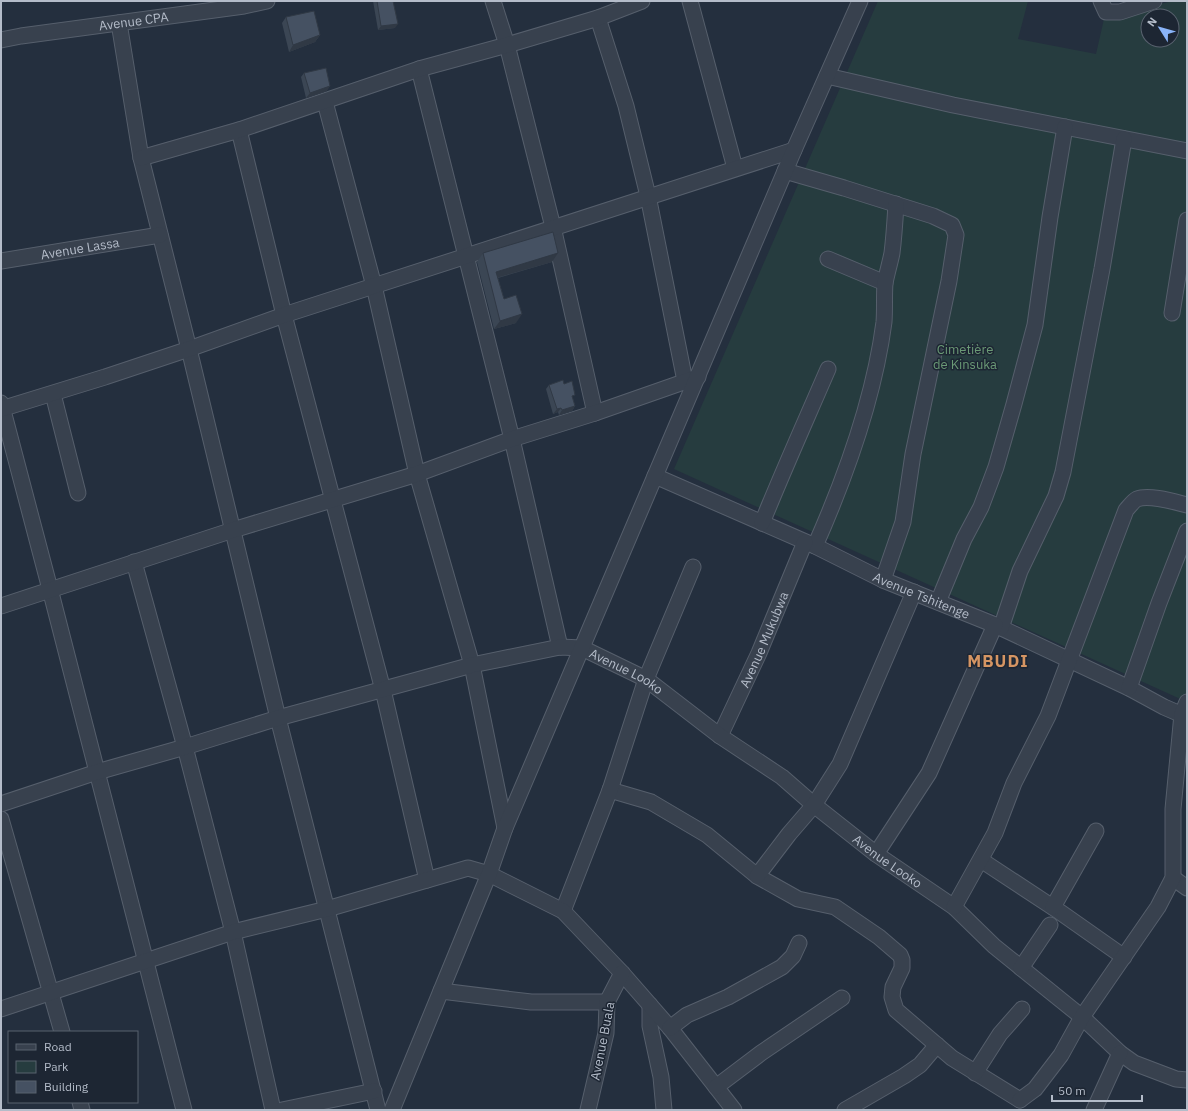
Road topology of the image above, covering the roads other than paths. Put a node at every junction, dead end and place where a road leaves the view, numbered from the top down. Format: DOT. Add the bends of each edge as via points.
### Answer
graph roads {
  1 [pos="267,1"];
  2 [pos="493,1"];
  3 [pos="642,1"];
  4 [pos="690,1"];
  5 [pos="860,1"];
  6 [pos="1101,1"];
  7 [pos="1154,1"];
  8 [pos="244,3"];
  9 [pos="598,18"];
  10 [pos="119,23"];
  11 [pos="1,40"];
  12 [pos="507,45"];
  13 [pos="419,69"];
  14 [pos="827,76"];
  15 [pos="325,102"];
  16 [pos="1065,127"];
  17 [pos="239,130"];
  18 [pos="1124,139"];
  19 [pos="794,150"];
  20 [pos="1187,151"];
  21 [pos="141,158"];
  22 [pos="735,168"];
  23 [pos="785,171"];
  24 [pos="648,196"];
  25 [pos="896,204"];
  26 [pos="1187,220"];
  27 [pos="553,227"];
  28 [pos="160,235"];
  29 [pos="466,256"];
  30 [pos="828,259"];
  31 [pos="1,261"];
  32 [pos="885,283"];
  33 [pos="374,286"];
  34 [pos="1172,313"];
  35 [pos="284,315"];
  36 [pos="189,349"];
  37 [pos="828,369"];
  38 [pos="692,379"];
  39 [pos="53,394"];
  40 [pos="2,407"];
  41 [pos="596,413"];
  42 [pos="512,439"];
  43 [pos="417,474"];
  44 [pos="655,476"];
  45 [pos="78,493"];
  46 [pos="334,500"];
  47 [pos="1187,505"];
  48 [pos="762,523"];
  49 [pos="233,530"];
  50 [pos="1187,531"];
  51 [pos="810,544"];
  52 [pos="134,562"];
  53 [pos="693,567"];
  54 [pos="883,580"];
  55 [pos="50,589"];
  56 [pos="914,592"];
  57 [pos="938,602"];
  58 [pos="1,606"];
  59 [pos="998,626"];
  60 [pos="560,647"];
  61 [pos="582,648"];
  62 [pos="1070,660"];
  63 [pos="472,665"];
  64 [pos="646,679"];
  65 [pos="1129,688"];
  66 [pos="383,690"];
  67 [pos="1185,711"];
  68 [pos="278,718"];
  69 [pos="720,736"];
  70 [pos="185,747"];
  71 [pos="97,772"];
  72 [pos="610,790"];
  73 [pos="1,804"];
  74 [pos="814,805"];
  75 [pos="1,820"];
  76 [pos="505,828"];
  77 [pos="1096,831"];
  78 [pos="876,854"];
  79 [pos="981,860"];
  80 [pos="489,874"];
  81 [pos="758,876"];
  82 [pos="1173,878"];
  83 [pos="427,880"];
  84 [pos="1187,888"];
  85 [pos="954,907"];
  86 [pos="1053,907"];
  87 [pos="327,909"];
  88 [pos="563,911"];
  89 [pos="1050,926"];
  90 [pos="233,932"];
  91 [pos="799,943"];
  92 [pos="1124,957"];
  93 [pos="146,961"];
  94 [pos="1021,968"];
  95 [pos="622,973"];
  96 [pos="441,991"];
  97 [pos="51,992"];
  98 [pos="842,998"];
  99 [pos="607,1002"];
  100 [pos="650,1005"];
  101 [pos="1022,1008"];
  102 [pos="1,1009"];
  103 [pos="1082,1017"];
  104 [pos="670,1028"];
  105 [pos="62,1031"];
  106 [pos="937,1045"];
  107 [pos="1120,1053"];
  108 [pos="975,1073"];
  109 [pos="1187,1080"];
  110 [pos="716,1086"];
  111 [pos="374,1091"];
  112 [pos="1020,1105"];
  113 [pos="184,1110"];
  114 [pos="273,1110"];
  115 [pos="282,1110"];
  116 [pos="378,1110"];
  117 [pos="392,1110"];
  118 [pos="588,1110"];
  119 [pos="664,1110"];
  120 [pos="734,1110"];
  121 [pos="845,1110"];
  122 [pos="1094,1110"];
  1 -- 8 [label="street, Avenue CPA"];
  2 -- 12 [label="street"];
  3 -- 9 [label="street"];
  4 -- 22 [label="street"];
  5 -- 14 [label="street"];
  6 -- 7 [label="street" via="1106,12 1120,12"];
  8 -- 10 [label="street, Avenue CPA"];
  9 -- 12 [label="street"];
  9 -- 24 [label="street" via="626,106"];
  10 -- 11 [label="street, Avenue CPA"];
  10 -- 21 [label="street"];
  12 -- 13 [label="street"];
  12 -- 27 [label="street"];
  13 -- 15 [label="street"];
  13 -- 29 [label="street"];
  14 -- 16 [label="street"];
  14 -- 19 [label="street"];
  15 -- 17 [label="street"];
  15 -- 33 [label="street"];
  16 -- 18 [label="street"];
  16 -- 57 [label="street" via="1035,325 1020,382 996,467 981,507 964,539"];
  17 -- 21 [label="street"];
  17 -- 35 [label="street"];
  18 -- 20 [label="street"];
  18 -- 59 [label="street" via="1101,276 1063,472 1056,496 1020,571"];
  19 -- 22 [label="street"];
  19 -- 23 [label="street"];
  21 -- 28 [label="street"];
  22 -- 24 [label="street"];
  23 -- 25 [label="street"];
  23 -- 38 [label="street"];
  24 -- 27 [label="street"];
  24 -- 38 [label="street"];
  25 -- 32 [label="street, Avenue Mukubwa" via="892,253"];
  25 -- 54 [label="street" via="952,225 956,235 913,454 903,522"];
  26 -- 34 [label="street"];
  27 -- 29 [label="street"];
  27 -- 41 [label="street"];
  28 -- 31 [label="street, Avenue Lassa"];
  28 -- 36 [label="street"];
  29 -- 33 [label="street"];
  29 -- 42 [label="street"];
  30 -- 32 [label="street"];
  32 -- 51 [label="street, Avenue Mukubwa" via="884,322 874,375 861,423 830,511"];
  33 -- 35 [label="street"];
  33 -- 43 [label="street"];
  35 -- 36 [label="street"];
  35 -- 46 [label="street"];
  36 -- 39 [label="street"];
  36 -- 49 [label="street"];
  37 -- 48 [label="street"];
  38 -- 41 [label="street"];
  38 -- 44 [label="street"];
  39 -- 40 [label="street"];
  39 -- 45 [label="street"];
  40 -- 55 [label="street"];
  41 -- 42 [label="street"];
  42 -- 43 [label="street"];
  42 -- 60 [label="street"];
  43 -- 46 [label="street"];
  43 -- 63 [label="street"];
  44 -- 48 [label="street, Avenue Tshitenge"];
  44 -- 61 [label="street"];
  46 -- 49 [label="street"];
  46 -- 66 [label="street"];
  47 -- 62 [label="street" via="1156,498 1142,498 1136,499 1126,510"];
  48 -- 51 [label="street, Avenue Tshitenge"];
  49 -- 52 [label="street"];
  49 -- 68 [label="street"];
  50 -- 65 [label="street"];
  51 -- 54 [label="street, Avenue Tshitenge"];
  51 -- 69 [label="street, Avenue Mukubwa"];
  52 -- 55 [label="street"];
  52 -- 70 [label="street"];
  53 -- 64 [label="street"];
  54 -- 56 [label="street, Avenue Tshitenge"];
  55 -- 58 [label="street"];
  55 -- 71 [label="street"];
  56 -- 57 [label="street, Avenue Tshitenge"];
  56 -- 74 [label="street" via="840,764"];
  57 -- 59 [label="street, Avenue Tshitenge"];
  59 -- 62 [label="street, Avenue Tshitenge"];
  59 -- 78 [label="street" via="929,773"];
  60 -- 61 [label="street"];
  60 -- 63 [label="street"];
  61 -- 64 [label="street, Avenue Looko"];
  61 -- 76 [label="street"];
  62 -- 65 [label="street, Avenue Tshitenge"];
  62 -- 79 [label="street" via="1048,716 1014,783 995,833"];
  63 -- 66 [label="street"];
  63 -- 76 [label="street"];
  64 -- 69 [label="street, Avenue Looko"];
  64 -- 72 [label="street"];
  65 -- 67 [label="street, Avenue Tshitenge" via="1164,708"];
  66 -- 68 [label="street"];
  66 -- 83 [label="street"];
  67 -- 82 [label="street" via="1173,809"];
  68 -- 70 [label="street"];
  68 -- 87 [label="street"];
  69 -- 74 [label="street, Avenue Looko" via="782,777"];
  70 -- 71 [label="street"];
  70 -- 90 [label="street"];
  71 -- 73 [label="street"];
  71 -- 93 [label="street"];
  72 -- 81 [label="street" via="651,802 689,824 707,835"];
  72 -- 88 [label="street"];
  74 -- 78 [label="street, Avenue Looko"];
  74 -- 81 [label="street"];
  75 -- 97 [label="street"];
  76 -- 80 [label="street"];
  77 -- 86 [label="street"];
  78 -- 85 [label="street, Avenue Looko"];
  79 -- 85 [label="street"];
  79 -- 86 [label="street"];
  80 -- 83 [label="street" via="468,868"];
  80 -- 88 [label="street"];
  80 -- 96 [label="street"];
  81 -- 106 [label="street" via="798,899 835,907 879,937 900,955 902,968 893,987 892,997 896,1010"];
  82 -- 84 [label="street"];
  82 -- 92 [label="street" via="1158,907"];
  83 -- 87 [label="street"];
  85 -- 94 [label="street, Avenue Looko"];
  86 -- 92 [label="street"];
  87 -- 90 [label="street"];
  87 -- 111 [label="street"];
  88 -- 95 [label="street"];
  89 -- 94 [label="street"];
  90 -- 93 [label="street"];
  90 -- 114 [label="street"];
  91 -- 104 [label="street" via="793,956 782,967 728,997 687,1015"];
  92 -- 103 [label="street"];
  93 -- 97 [label="street"];
  93 -- 113 [label="street"];
  94 -- 103 [label="street, Avenue Looko"];
  95 -- 99 [label="street, Avenue Buala"];
  95 -- 100 [label="street"];
  96 -- 99 [label="street" via="531,1002"];
  96 -- 117 [label="street"];
  97 -- 102 [label="street"];
  97 -- 105 [label="street"];
  98 -- 110 [label="street"];
  99 -- 118 [label="street, Avenue Buala" via="606,1033"];
  100 -- 104 [label="street"];
  100 -- 119 [label="street" via="650,1026 661,1077"];
  101 -- 108 [label="street" via="1000,1034"];
  103 -- 107 [label="street, Avenue Looko"];
  103 -- 112 [label="street" via="1062,1055"];
  104 -- 110 [label="street"];
  106 -- 108 [label="street"];
  106 -- 121 [label="street" via="920,1065"];
  107 -- 109 [label="street, Avenue Looko" via="1134,1063 1176,1079"];
  107 -- 122 [label="street"];
  108 -- 112 [label="street"];
  110 -- 120 [label="street"];
  111 -- 115 [label="street"];
  111 -- 116 [label="street"];
}
